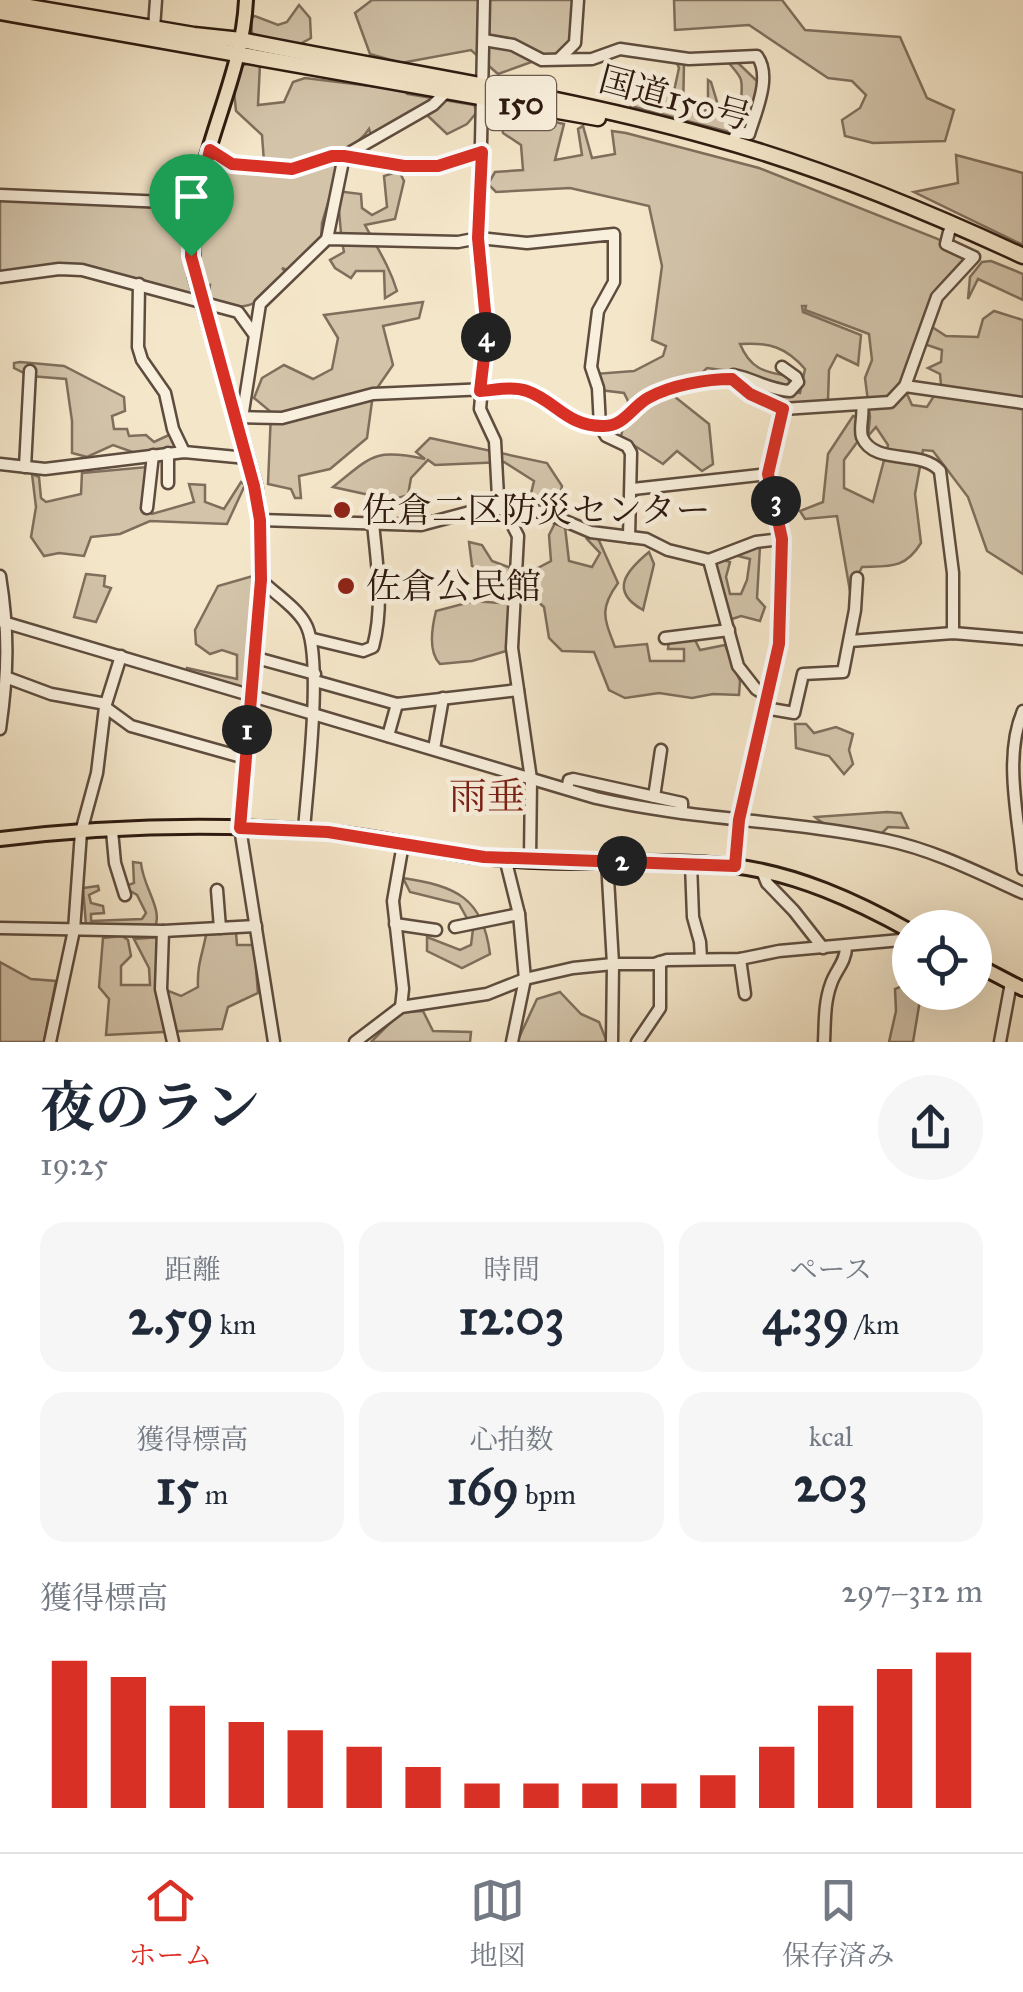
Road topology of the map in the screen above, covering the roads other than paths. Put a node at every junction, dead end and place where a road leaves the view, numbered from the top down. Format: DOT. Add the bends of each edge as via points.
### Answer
graph roads {
  1 [pos="156,0"];
  2 [pos="246,0"];
  3 [pos="484,0"];
  4 [pos="578,0"];
  5 [pos="0,2"];
  6 [pos="0,12"];
  7 [pos="154,28"];
  8 [pos="484,40"];
  9 [pos="239,47"];
  10 [pos="560,58"];
  11 [pos="448,90"];
  12 [pos="483,90"];
  13 [pos="732,143"];
  14 [pos="210,150"];
  15 [pos="482,152"];
  16 [pos="344,156"];
  17 [pos="0,195"];
  18 [pos="195,207"];
  19 [pos="948,232"];
  20 [pos="478,238"];
  21 [pos="327,239"];
  22 [pos="1023,256"];
  23 [pos="1023,265"];
  24 [pos="0,277"];
  25 [pos="139,284"];
  26 [pos="203,303"];
  27 [pos="260,304"];
  28 [pos="238,312"];
  29 [pos="254,334"];
  30 [pos="782,367"];
  31 [pos="30,371"];
  32 [pos="732,379"];
  33 [pos="905,386"];
  34 [pos="480,391"];
  35 [pos="1023,403"];
  36 [pos="862,405"];
  37 [pos="783,409"];
  38 [pos="239,417"];
  39 [pos="600,426"];
  40 [pos="184,452"];
  41 [pos="168,453"];
  42 [pos="153,455"];
  43 [pos="247,458"];
  44 [pos="0,464"];
  45 [pos="25,467"];
  46 [pos="768,474"];
  47 [pos="168,483"];
  48 [pos="632,489"];
  49 [pos="147,508"];
  50 [pos="503,510"];
  51 [pos="260,520"];
  52 [pos="374,523"];
  53 [pos="629,537"];
  54 [pos="782,539"];
  55 [pos="709,560"];
  56 [pos="0,576"];
  57 [pos="857,578"];
  58 [pos="261,580"];
  59 [pos="4,621"];
  60 [pos="730,630"];
  61 [pos="953,632"];
  62 [pos="665,638"];
  63 [pos="313,639"];
  64 [pos="1023,639"];
  65 [pos="850,641"];
  66 [pos="4,647"];
  67 [pos="121,656"];
  68 [pos="253,657"];
  69 [pos="8,678"];
  70 [pos="315,678"];
  71 [pos="518,690"];
  72 [pos="250,696"];
  73 [pos="443,698"];
  74 [pos="766,702"];
  75 [pos="397,704"];
  76 [pos="106,706"];
  77 [pos="1023,710"];
  78 [pos="311,714"];
  79 [pos="0,722"];
  80 [pos="388,736"];
  81 [pos="434,749"];
  82 [pos="661,750"];
  83 [pos="245,758"];
  84 [pos="531,779"];
  85 [pos="567,789"];
  86 [pos="1020,789"];
  87 [pos="654,797"];
  88 [pos="682,814"];
  89 [pos="739,820"];
  90 [pos="240,828"];
  91 [pos="112,830"];
  92 [pos="304,830"];
  93 [pos="81,832"];
  94 [pos="0,839"];
  95 [pos="403,844"];
  96 [pos="506,858"];
  97 [pos="530,859"];
  98 [pos="607,861"];
  99 [pos="691,864"];
  100 [pos="735,866"];
  101 [pos="1023,869"];
  102 [pos="762,872"];
  103 [pos="216,890"];
  104 [pos="1023,894"];
  105 [pos="126,895"];
  106 [pos="519,914"];
  107 [pos="892,922"];
  108 [pos="395,924"];
  109 [pos="256,926"];
  110 [pos="455,927"];
  111 [pos="0,928"];
  112 [pos="220,928"];
  113 [pos="74,930"];
  114 [pos="436,930"];
  115 [pos="163,931"];
  116 [pos="892,941"];
  117 [pos="846,947"];
  118 [pos="823,948"];
  119 [pos="700,959"];
  120 [pos="740,959"];
  121 [pos="660,962"];
  122 [pos="613,964"];
  123 [pos="992,973"];
  124 [pos="525,979"];
  125 [pos="1017,986"];
  126 [pos="745,994"];
  127 [pos="401,1007"];
  128 [pos="50,1042"];
  129 [pos="173,1042"];
  130 [pos="274,1042"];
  131 [pos="355,1042"];
  132 [pos="512,1042"];
  133 [pos="612,1042"];
  134 [pos="638,1042"];
  135 [pos="824,1042"];
  136 [pos="1000,1042"];
  1 -- 7 [label="street"];
  2 -- 9 [label="main road"];
  3 -- 8 [label="street"];
  4 -- 10 [label="street" via="575,44"];
  5 -- 7 [label="highway, 国道150号 / 150"];
  6 -- 9 [label="highway, 国道150号 / 150"];
  7 -- 9 [label="highway, 国道150号 / 150"];
  8 -- 10 [label="street" via="542,60"];
  8 -- 12 [label="street"];
  9 -- 11 [label="highway, 国道150号 / 150"];
  9 -- 12 [label="highway, 国道150号 / 150"];
  9 -- 14 [label="main road"];
  10 -- 13 [label="street" via="592,59 620,49 689,59 757,56 762,94 749,134 736,132"];
  11 -- 12 [label="highway, 国道150号 / 150"];
  11 -- 16 [label="street"];
  12 -- 13 [label="highway, 国道150号 / 150" via="622,114"];
  12 -- 15 [label="street"];
  12 -- 19 [label="highway, 国道150号 / 150" via="711,146 828,183"];
  13 -- 22 [label="highway, 国道150号 / 150" via="921,209"];
  14 -- 16 [label="street" via="232,164 292,169"];
  14 -- 18 [label="main road"];
  15 -- 16 [label="street" via="438,166"];
  15 -- 20 [label="street"];
  16 -- 21 [label="street"];
  17 -- 18 [label="street"];
  18 -- 26 [label="main road" via="191,256"];
  19 -- 23 [label="highway, 国道150号 / 150"];
  19 -- 33 [label="street" via="946,244 974,256 936,296"];
  20 -- 21 [label="street"];
  20 -- 34 [label="street" via="487,332"];
  20 -- 39 [label="street" via="527,243 614,234 614,282 598,311 593,341"];
  21 -- 27 [label="street"];
  24 -- 25 [label="street" via="82,270"];
  25 -- 26 [label="street"];
  25 -- 40 [label="street" via="138,347 165,393"];
  26 -- 28 [label="street"];
  26 -- 38 [label="main road"];
  27 -- 28 [label="street"];
  27 -- 29 [label="street"];
  28 -- 29 [label="street"];
  29 -- 38 [label="street"];
  30 -- 32 [label="street" via="798,382 790,391 734,374"];
  31 -- 45 [label="street"];
  32 -- 37 [label="street"];
  32 -- 39 [label="street" via="660,393 616,425"];
  33 -- 35 [label="street"];
  33 -- 36 [label="street" via="890,402"];
  34 -- 38 [label="street" via="374,394 296,416"];
  34 -- 39 [label="street" via="530,392 570,420"];
  34 -- 50 [label="street"];
  36 -- 37 [label="street"];
  36 -- 61 [label="street" via="865,442 940,471"];
  37 -- 46 [label="street"];
  38 -- 43 [label="main road"];
  39 -- 48 [label="street" via="631,453"];
  40 -- 41 [label="street"];
  40 -- 43 [label="street"];
  41 -- 42 [label="street"];
  41 -- 47 [label="street"];
  42 -- 45 [label="street"];
  42 -- 49 [label="street"];
  43 -- 51 [label="main road"];
  44 -- 45 [label="street"];
  46 -- 48 [label="street"];
  46 -- 54 [label="street"];
  48 -- 53 [label="street"];
  50 -- 52 [label="street" via="421,525"];
  50 -- 53 [label="street" via="552,514 591,532"];
  50 -- 71 [label="street" via="518,536 512,648"];
  51 -- 52 [label="street"];
  51 -- 58 [label="main road"];
  52 -- 63 [label="street" via="380,624 373,647 362,651"];
  53 -- 55 [label="street"];
  54 -- 55 [label="street"];
  54 -- 74 [label="street" via="779,644"];
  55 -- 60 [label="street"];
  56 -- 59 [label="street"];
  57 -- 65 [label="street"];
  58 -- 63 [label="street" via="298,612"];
  58 -- 68 [label="main road"];
  59 -- 66 [label="street"];
  59 -- 67 [label="street"];
  60 -- 62 [label="street"];
  60 -- 74 [label="street" via="738,666"];
  61 -- 64 [label="street"];
  61 -- 65 [label="street"];
  63 -- 70 [label="street"];
  65 -- 74 [label="street" via="843,672 803,674 794,713"];
  66 -- 69 [label="street"];
  67 -- 72 [label="street"];
  67 -- 76 [label="street"];
  68 -- 70 [label="street"];
  68 -- 72 [label="main road"];
  69 -- 76 [label="street"];
  69 -- 79 [label="street"];
  70 -- 75 [label="street"];
  70 -- 78 [label="street"];
  71 -- 73 [label="street"];
  71 -- 84 [label="street"];
  72 -- 78 [label="street"];
  72 -- 83 [label="main road"];
  73 -- 75 [label="street"];
  73 -- 81 [label="street"];
  74 -- 89 [label="street"];
  75 -- 80 [label="street"];
  76 -- 83 [label="street" via="131,726"];
  76 -- 93 [label="street"];
  77 -- 86 [label="street" via="1013,743"];
  78 -- 80 [label="street"];
  78 -- 92 [label="street"];
  80 -- 81 [label="street"];
  81 -- 84 [label="street"];
  82 -- 87 [label="street"];
  83 -- 90 [label="main road"];
  84 -- 85 [label="street"];
  84 -- 97 [label="street"];
  85 -- 87 [label="street" via="573,779"];
  85 -- 88 [label="street"];
  86 -- 101 [label="street"];
  87 -- 88 [label="street" via="682,803"];
  88 -- 89 [label="street"];
  89 -- 100 [label="street"];
  89 -- 104 [label="street" via="889,841"];
  90 -- 91 [label="main road"];
  90 -- 92 [label="main road"];
  90 -- 109 [label="street"];
  91 -- 93 [label="main road"];
  91 -- 105 [label="street"];
  92 -- 95 [label="main road"];
  93 -- 94 [label="main road"];
  93 -- 113 [label="street"];
  95 -- 96 [label="main road"];
  95 -- 108 [label="street"];
  96 -- 97 [label="main road"];
  96 -- 106 [label="street"];
  97 -- 98 [label="main road"];
  98 -- 99 [label="main road"];
  98 -- 122 [label="street"];
  99 -- 100 [label="main road"];
  99 -- 119 [label="street"];
  100 -- 102 [label="main road"];
  102 -- 107 [label="main road" via="838,895"];
  102 -- 118 [label="street"];
  103 -- 112 [label="street"];
  106 -- 110 [label="street"];
  106 -- 124 [label="street"];
  108 -- 114 [label="street"];
  108 -- 127 [label="street"];
  109 -- 112 [label="street"];
  109 -- 130 [label="street"];
  111 -- 113 [label="street"];
  112 -- 115 [label="street"];
  113 -- 115 [label="street"];
  113 -- 128 [label="street"];
  115 -- 129 [label="street" via="161,989"];
  116 -- 117 [label="street"];
  117 -- 118 [label="street"];
  117 -- 135 [label="street" via="826,1000"];
  118 -- 120 [label="street"];
  119 -- 120 [label="street"];
  119 -- 121 [label="street"];
  120 -- 126 [label="street"];
  121 -- 122 [label="street"];
  121 -- 134 [label="street" via="660,1008"];
  122 -- 124 [label="street"];
  122 -- 133 [label="street"];
  123 -- 125 [label="main road"];
  124 -- 127 [label="street" via="487,994"];
  124 -- 132 [label="street"];
  125 -- 136 [label="street"];
  127 -- 131 [label="street"];
}
